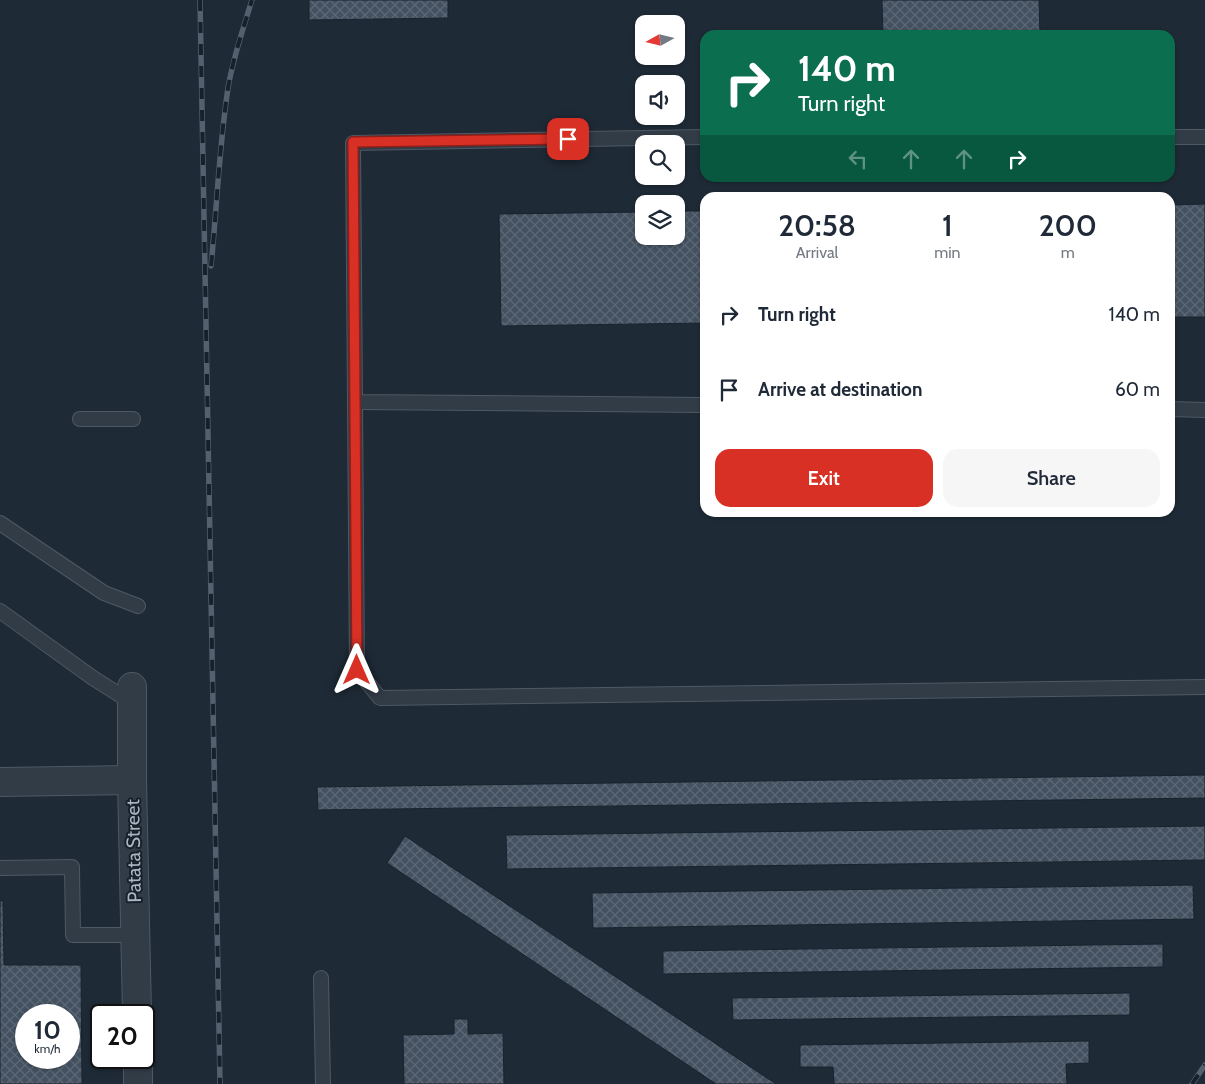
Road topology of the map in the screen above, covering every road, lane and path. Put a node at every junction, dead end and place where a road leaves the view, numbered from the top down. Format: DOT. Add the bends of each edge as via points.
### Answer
graph roads {
  1 [pos="700,137"];
  2 [pos="1175,137"];
  3 [pos="1205,137"];
  4 [pos="355,402"];
  5 [pos="700,405"];
  6 [pos="1175,410"];
  7 [pos="1205,410"];
  8 [pos="80,419"];
  9 [pos="133,419"];
  10 [pos="0,523"];
  11 [pos="138,606"];
  12 [pos="0,611"];
  13 [pos="1205,687"];
  14 [pos="132,694"];
  15 [pos="132,780"];
  16 [pos="0,782"];
  17 [pos="0,868"];
  18 [pos="135,935"];
  19 [pos="321,978"];
  20 [pos="137,1004"];
  21 [pos="138,1069"];
  22 [pos="138,1084"];
  23 [pos="323,1084"];
  1 -- 4 [label="lane" via="353,142"];
  2 -- 3 [label="lane"];
  4 -- 5 [label="lane"];
  4 -- 13 [label="lane" via="357,670 380,698"];
  6 -- 7 [label="lane"];
  8 -- 9 [label="lane"];
  10 -- 11 [label="lane" via="104,592"];
  12 -- 14 [label="lane" via="93,678"];
  14 -- 15 [label="street, Patata Street"];
  15 -- 16 [label="street"];
  15 -- 18 [label="street, Patata Street"];
  17 -- 18 [label="lane" via="72,867 73,935"];
  18 -- 20 [label="street, Patata Street"];
  19 -- 23 [label="lane"];
  21 -- 22 [label="street"];
}
